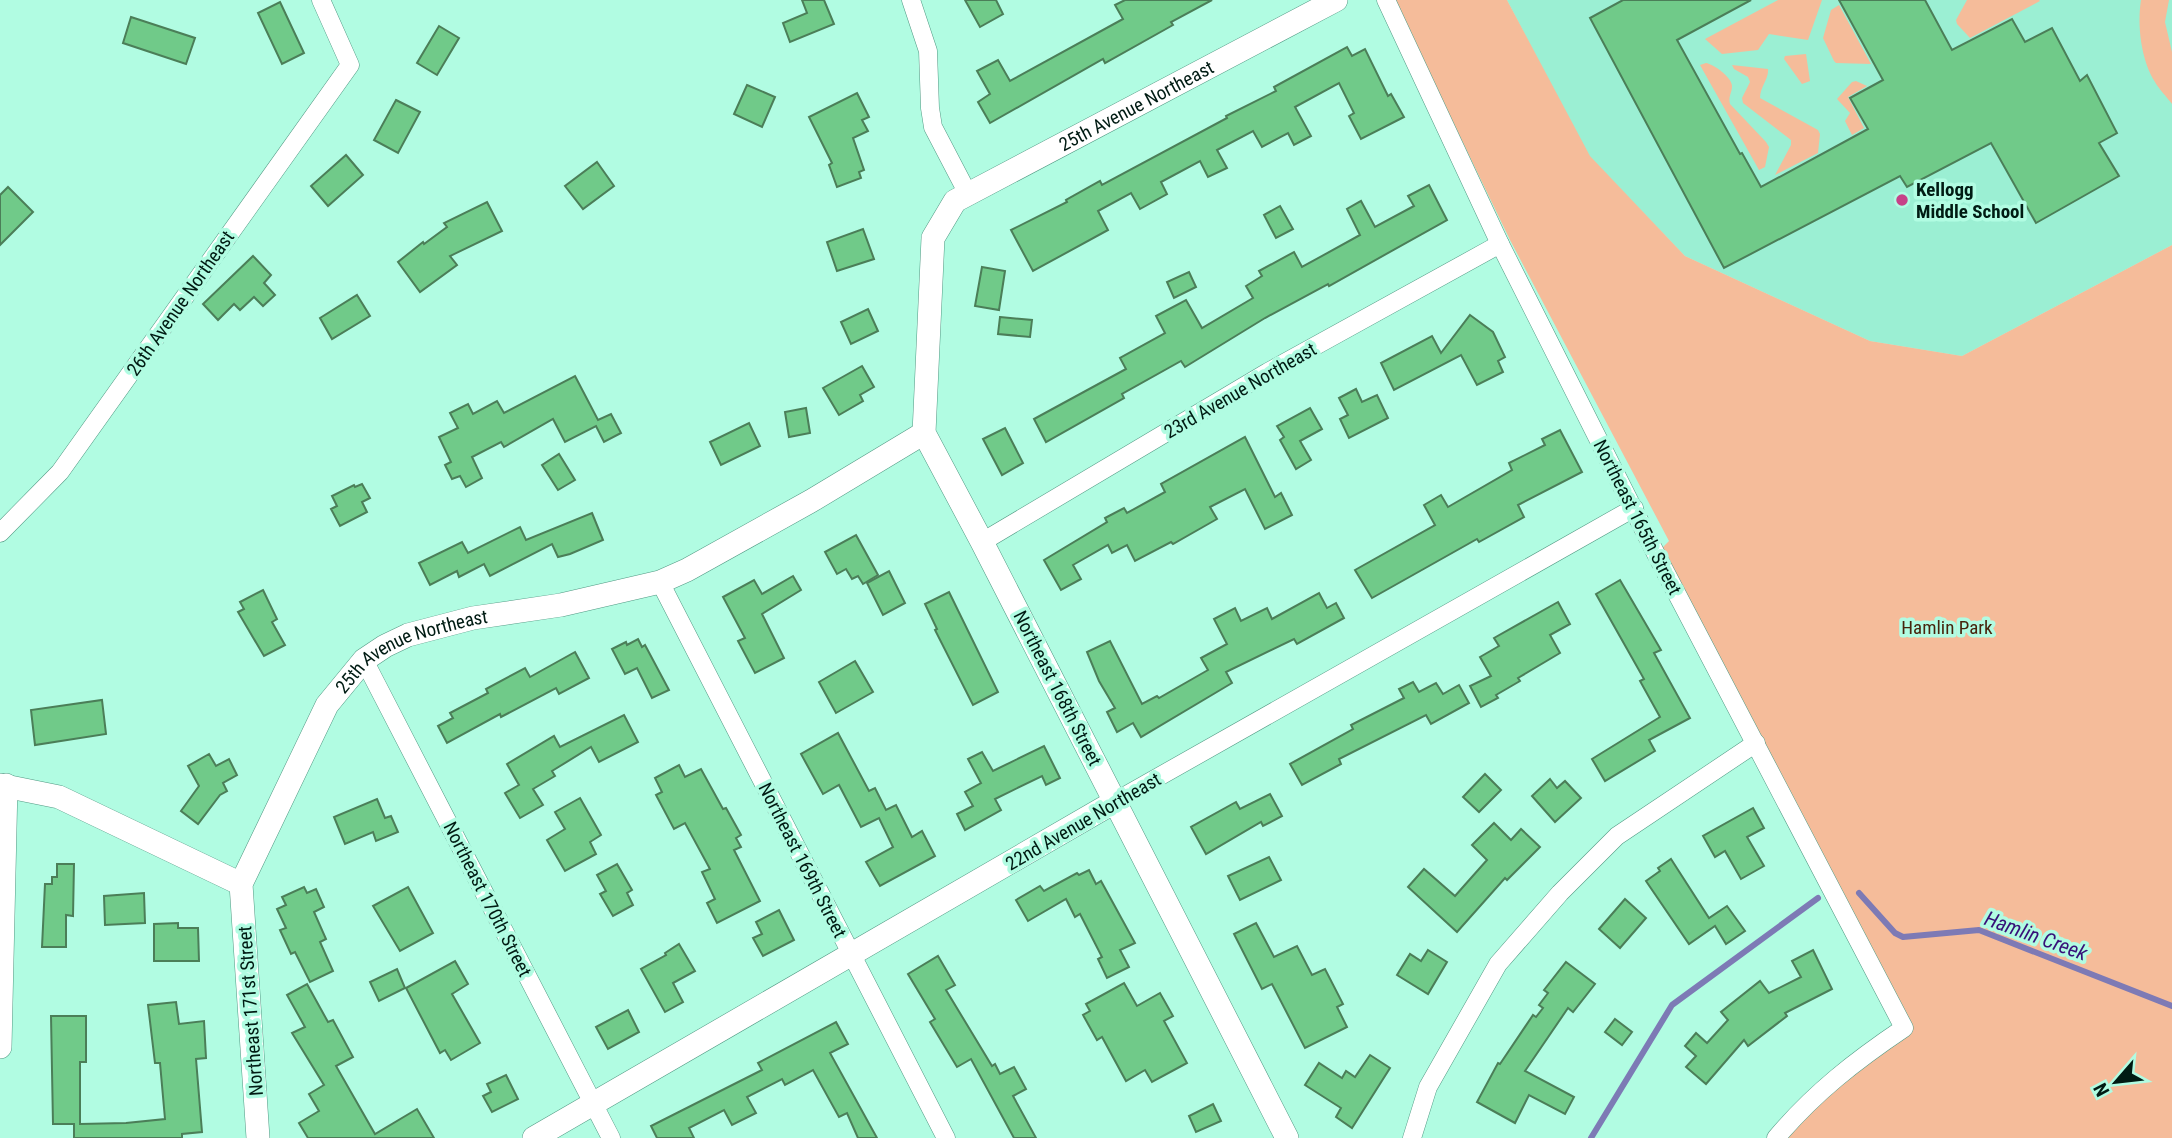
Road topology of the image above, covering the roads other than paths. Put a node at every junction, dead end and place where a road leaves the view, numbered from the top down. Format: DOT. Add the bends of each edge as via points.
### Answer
graph roads {
  1 [pos="321,0"];
  2 [pos="911,0"];
  3 [pos="1336,0"];
  4 [pos="1386,0"];
  5 [pos="968,194"];
  6 [pos="1500,244"];
  7 [pos="924,433"];
  8 [pos="1634,508"];
  9 [pos="0,533"];
  10 [pos="982,542"];
  11 [pos="660,582"];
  12 [pos="364,660"];
  13 [pos="1756,743"];
  14 [pos="3,785"];
  15 [pos="1116,801"];
  16 [pos="241,884"];
  17 [pos="851,954"];
  18 [pos="0,1047"];
  19 [pos="593,1104"];
  20 [pos="258,1138"];
  21 [pos="534,1138"];
  22 [pos="611,1138"];
  23 [pos="946,1138"];
  24 [pos="1287,1138"];
  25 [pos="1412,1138"];
  26 [pos="1776,1138"];
  1 -- 9 [label="street, 26th Avenue Northeast" via="350,65 60,472"];
  2 -- 5 [label="street" via="928,51 933,127"];
  3 -- 5 [label="street, 25th Avenue Northeast"];
  4 -- 6 [label="street, Northeast 165th Street"];
  5 -- 7 [label="street, 25th Avenue Northeast" via="955,201 933,238"];
  6 -- 8 [label="street, Northeast 165th Street"];
  6 -- 10 [label="street, 23rd Avenue Northeast" via="1268,372"];
  7 -- 10 [label="street, Northeast 168th Street"];
  7 -- 11 [label="street, 25th Avenue Northeast" via="811,501"];
  8 -- 13 [label="street, Northeast 165th Street"];
  8 -- 15 [label="street, 22nd Avenue Northeast"];
  10 -- 15 [label="street, Northeast 168th Street"];
  11 -- 12 [label="street, 25th Avenue Northeast" via="561,605 460,621 408,635"];
  11 -- 17 [label="street, Northeast 169th Street"];
  12 -- 16 [label="street, 25th Avenue Northeast" via="327,705"];
  12 -- 19 [label="street, Northeast 170th Street"];
  13 -- 25 [label="street" via="1617,836 1560,892 1498,964 1428,1087"];
  13 -- 26 [label="street, Northeast 165th Street" via="1903,1028 1842,1071"];
  14 -- 16 [label="street" via="59,797"];
  14 -- 18 [label="street"];
  15 -- 17 [label="street, 22nd Avenue Northeast"];
  15 -- 24 [label="street, Northeast 168th Street"];
  16 -- 20 [label="street, Northeast 171st Street"];
  17 -- 19 [label="street, 22nd Avenue Northeast"];
  17 -- 23 [label="street, Northeast 169th Street"];
  19 -- 21 [label="street, 22nd Avenue Northeast"];
  19 -- 22 [label="street, Northeast 170th Street"];
}
